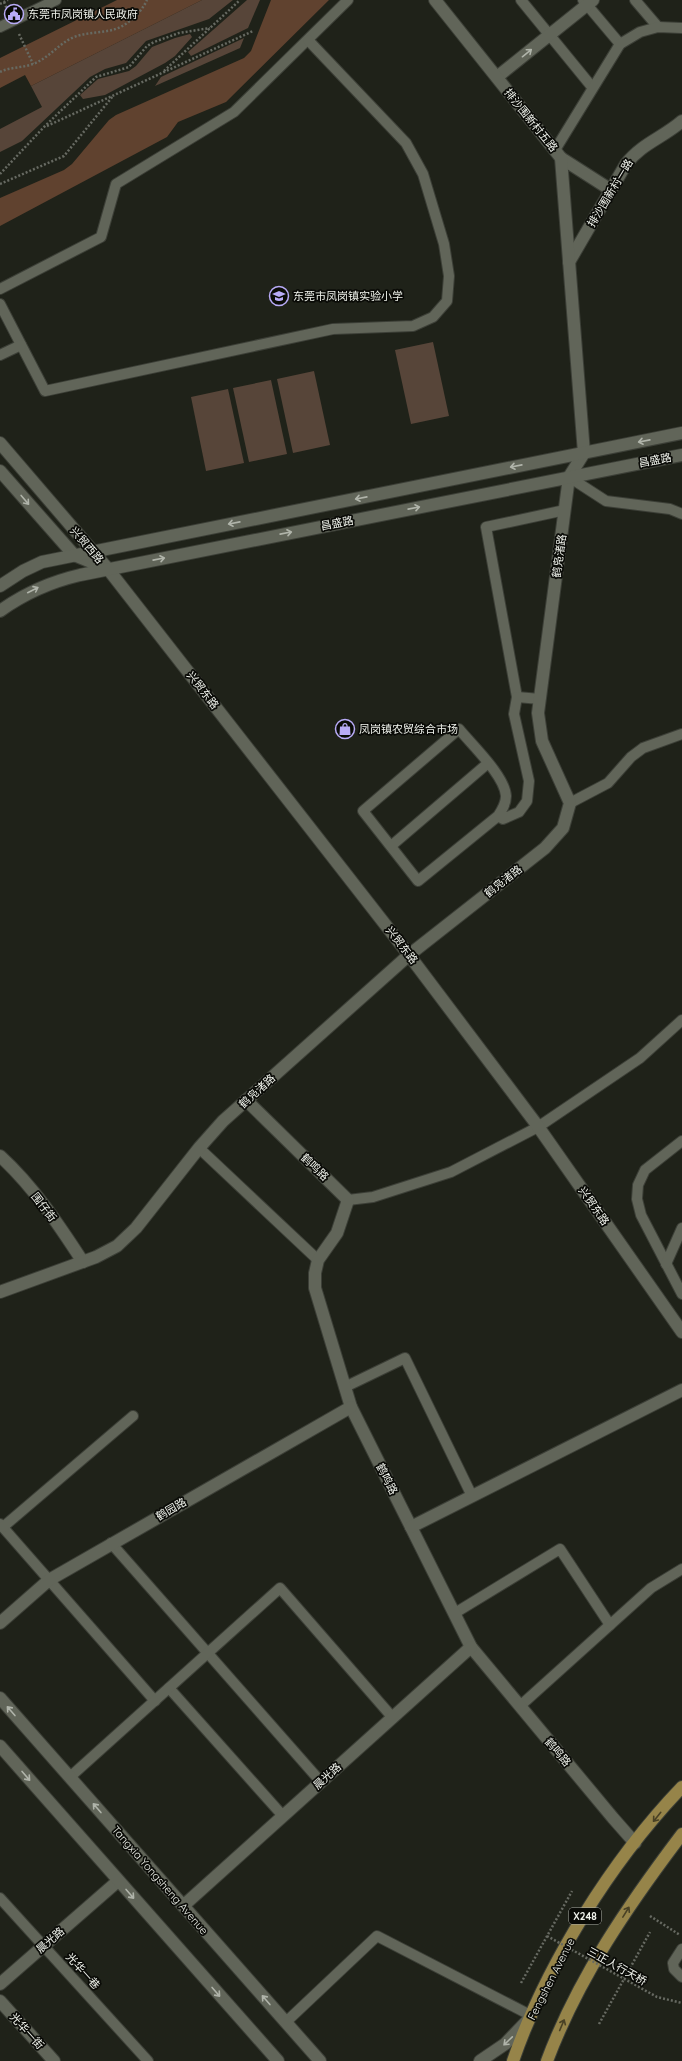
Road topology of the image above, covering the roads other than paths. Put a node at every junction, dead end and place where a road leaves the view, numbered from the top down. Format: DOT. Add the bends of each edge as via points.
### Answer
graph roads {
  1 [pos="56,0"];
  2 [pos="348,0"];
  3 [pos="436,0"];
  4 [pos="521,0"];
  5 [pos="635,0"];
  6 [pos="588,2"];
  7 [pos="0,27"];
  8 [pos="658,27"];
  9 [pos="682,28"];
  10 [pos="549,35"];
  11 [pos="308,40"];
  12 [pos="620,44"];
  13 [pos="497,77"];
  14 [pos="592,86"];
  15 [pos="682,121"];
  16 [pos="558,154"];
  17 [pos="610,190"];
  18 [pos="569,262"];
  19 [pos="0,289"];
  20 [pos="0,304"];
  21 [pos="21,345"];
  22 [pos="0,355"];
  23 [pos="682,433"];
  24 [pos="0,443"];
  25 [pos="584,453"];
  26 [pos="682,455"];
  27 [pos="0,471"];
  28 [pos="569,477"];
  29 [pos="565,510"];
  30 [pos="682,514"];
  31 [pos="93,552"];
  32 [pos="74,555"];
  33 [pos="108,569"];
  34 [pos="0,586"];
  35 [pos="0,611"];
  36 [pos="517,697"];
  37 [pos="540,699"];
  38 [pos="682,734"];
  39 [pos="487,764"];
  40 [pos="570,803"];
  41 [pos="498,816"];
  42 [pos="390,846"];
  43 [pos="410,955"];
  44 [pos="682,1020"];
  45 [pos="246,1100"];
  46 [pos="538,1126"];
  47 [pos="682,1141"];
  48 [pos="199,1148"];
  49 [pos="0,1156"];
  50 [pos="348,1200"];
  51 [pos="682,1228"];
  52 [pos="318,1260"];
  53 [pos="83,1262"];
  54 [pos="666,1264"];
  55 [pos="0,1292"];
  56 [pos="682,1294"];
  57 [pos="682,1332"];
  58 [pos="345,1387"];
  59 [pos="682,1390"];
  60 [pos="351,1406"];
  61 [pos="133,1416"];
  62 [pos="472,1496"];
  63 [pos="1,1526"];
  64 [pos="411,1527"];
  65 [pos="111,1543"];
  66 [pos="682,1569"];
  67 [pos="49,1580"];
  68 [pos="455,1613"];
  69 [pos="0,1623"];
  70 [pos="610,1625"];
  71 [pos="471,1647"];
  72 [pos="208,1653"];
  73 [pos="169,1688"];
  74 [pos="0,1698"];
  75 [pos="155,1701"];
  76 [pos="520,1706"];
  77 [pos="393,1718"];
  78 [pos="0,1746"];
  79 [pos="70,1777"];
  80 [pos="321,1782"];
  81 [pos="682,1787"];
  82 [pos="283,1816"];
  83 [pos="682,1834"];
  84 [pos="636,1843"];
  85 [pos="118,1881"];
  86 [pos="0,1898"];
  87 [pos="183,1906"];
  88 [pos="44,1946"];
  89 [pos="682,1949"];
  90 [pos="682,1976"];
  91 [pos="0,1984"];
  92 [pos="0,2001"];
  93 [pos="532,2016"];
  94 [pos="286,2022"];
  95 [pos="54,2061"];
  96 [pos="148,2061"];
  97 [pos="278,2061"];
  98 [pos="320,2061"];
  99 [pos="480,2061"];
  100 [pos="513,2061"];
  101 [pos="547,2061"];
  1 -- 7 [label="lane"];
  2 -- 11 [label="lane"];
  3 -- 13 [label="street, 排沙围新村五路"];
  4 -- 10 [label="lane"];
  5 -- 8 [label="lane"];
  6 -- 10 [label="street"];
  6 -- 12 [label="lane"];
  8 -- 9 [label="lane"];
  8 -- 12 [label="lane" via="640,32"];
  13 -- 10 [label="street, one-way"];
  10 -- 14 [label="lane"];
  11 -- 19 [label="lane" via="234,112 116,184 101,237"];
  11 -- 21 [label="lane" via="406,143 424,174 444,244 449,276 447,300 433,317 413,326 333,329 44,391"];
  12 -- 14 [label="lane"];
  13 -- 16 [label="street, 排沙围新村五路"];
  14 -- 16 [label="lane"];
  15 -- 17 [label="street, 排沙围新村一路" via="634,153"];
  16 -- 17 [label="street"];
  16 -- 18 [label="street, 排沙围新村五路"];
  17 -- 18 [label="street, 排沙围新村一路"];
  18 -- 25 [label="street"];
  20 -- 21 [label="lane"];
  21 -- 22 [label="lane"];
  23 -- 25 [label="street, 昌盛路, one-way"];
  24 -- 31 [label="street, 兴贸西路"];
  25 -- 28 [label="street, 鹤凫渚路"];
  25 -- 31 [label="street, 昌盛路, one-way"];
  26 -- 28 [label="street, 昌盛路"];
  27 -- 32 [label="street, 兴贸西路, one-way"];
  28 -- 29 [label="street, 鹤凫渚路"];
  28 -- 30 [label="lane" via="606,501 670,509"];
  33 -- 28 [label="street, 昌盛路, one-way"];
  29 -- 36 [label="lane" via="486,527"];
  29 -- 37 [label="street, 鹤凫渚路"];
  31 -- 32 [label="street, 昌盛路"];
  31 -- 33 [label="street, 兴贸西路"];
  32 -- 33 [label="street, 兴贸西路"];
  32 -- 34 [label="street, 昌盛路" via="42,562"];
  35 -- 33 [label="street, 昌盛路, one-way" via="53,581"];
  33 -- 43 [label="street, 兴贸东路"];
  36 -- 37 [label="lane"];
  36 -- 41 [label="lane" via="514,714 529,781 527,800 519,812 503,819"];
  37 -- 40 [label="street, 鹤凫渚路" via="538,713 542,741"];
  38 -- 40 [label="lane" via="643,748 631,757 608,783"];
  39 -- 41 [label="lane" via="502,782 506,796 504,807"];
  39 -- 42 [label="lane"];
  39 -- 42 [label="lane" via="459,729 363,811"];
  40 -- 43 [label="street, 鹤凫渚路" via="563,828 545,848"];
  41 -- 42 [label="lane" via="418,881"];
  43 -- 45 [label="street, 鹤凫渚路"];
  43 -- 46 [label="street, 兴贸东路"];
  44 -- 46 [label="lane" via="640,1058"];
  45 -- 48 [label="street, 鹤凫渚路"];
  45 -- 50 [label="street, 鹤鸣路"];
  46 -- 50 [label="lane" via="451,1172 373,1197"];
  46 -- 57 [label="street, 兴贸东路"];
  47 -- 54 [label="lane" via="645,1170 638,1185 637,1199 641,1215"];
  48 -- 52 [label="lane"];
  48 -- 53 [label="street, 鹤凫渚路" via="136,1228 117,1246"];
  49 -- 53 [label="street, 围仔街" via="35,1194"];
  50 -- 52 [label="street, 鹤鸣路" via="337,1233"];
  51 -- 54 [label="lane"];
  52 -- 58 [label="street, 鹤鸣路" via="315,1288"];
  53 -- 55 [label="street, 鹤凫渚路"];
  54 -- 56 [label="lane"];
  58 -- 60 [label="street, 鹤鸣路"];
  58 -- 62 [label="lane" via="406,1358"];
  59 -- 62 [label="street"];
  60 -- 64 [label="street, 鹤鸣路"];
  60 -- 65 [label="street, 鹤园路"];
  61 -- 63 [label="lane"];
  62 -- 64 [label="street"];
  63 -- 67 [label="lane"];
  64 -- 68 [label="street, 鹤鸣路"];
  65 -- 67 [label="street, 鹤园路"];
  65 -- 72 [label="lane"];
  66 -- 70 [label="lane" via="650,1588"];
  67 -- 69 [label="street, 鹤园路"];
  67 -- 75 [label="lane"];
  68 -- 70 [label="lane" via="560,1550"];
  68 -- 71 [label="street, 鹤鸣路"];
  70 -- 76 [label="lane"];
  71 -- 76 [label="street, 鹤鸣路"];
  71 -- 77 [label="street, 晨光路"];
  72 -- 73 [label="lane"];
  72 -- 77 [label="lane" via="280,1588"];
  72 -- 80 [label="lane"];
  73 -- 75 [label="lane"];
  73 -- 82 [label="lane"];
  79 -- 74 [label="street, Tangxia Yongsheng Avenue, one-way"];
  75 -- 79 [label="lane"];
  76 -- 84 [label="street, 鹤鸣路"];
  77 -- 80 [label="street, 晨光路"];
  78 -- 85 [label="street, one-way"];
  87 -- 79 [label="street, Tangxia Yongsheng Avenue, one-way"];
  80 -- 82 [label="street, 晨光路"];
  81 -- 84 [label="main road, Fengshen Avenue / X248, one-way"];
  82 -- 87 [label="street, 晨光路"];
  101 -- 83 [label="main road, X248, one-way" via="586,1978 631,1904"];
  84 -- 93 [label="main road, Fengshen Avenue / X248" via="600,1892 567,1944"];
  85 -- 88 [label="street, 晨光路"];
  85 -- 97 [label="street, one-way"];
  86 -- 88 [label="lane, 光华一巷"];
  94 -- 87 [label="street, Tangxia Yongsheng Avenue, one-way"];
  88 -- 91 [label="street, 晨光路"];
  88 -- 96 [label="lane, 光华一巷"];
  89 -- 90 [label="lane" via="673,1962 674,1969"];
  92 -- 95 [label="street, 光华一街"];
  93 -- 94 [label="lane" via="377,1936"];
  93 -- 99 [label="street, one-way" via="505,2044"];
  93 -- 100 [label="main road, Fengshen Avenue / X248"];
  94 -- 98 [label="street, Tangxia Yongsheng Avenue"];
}
